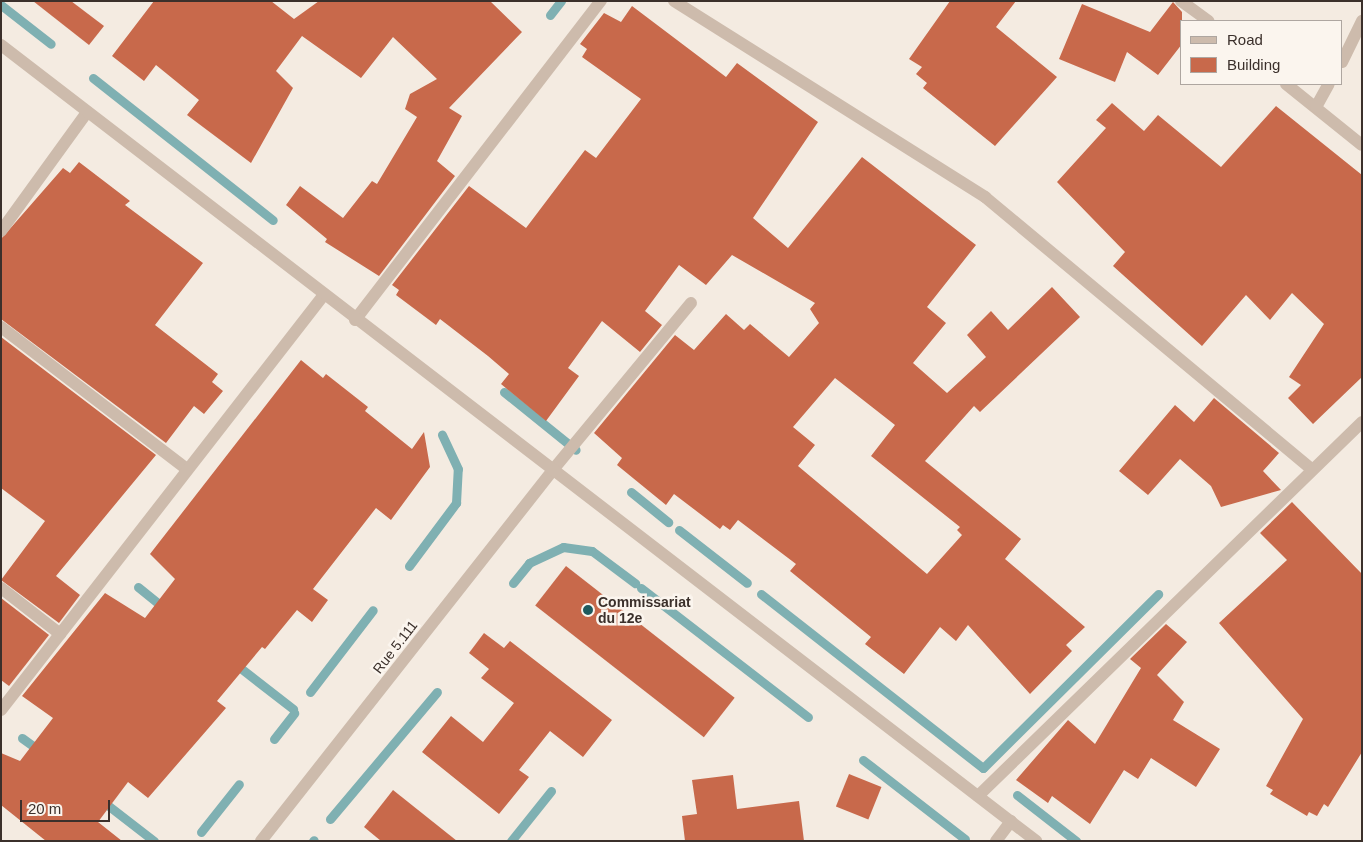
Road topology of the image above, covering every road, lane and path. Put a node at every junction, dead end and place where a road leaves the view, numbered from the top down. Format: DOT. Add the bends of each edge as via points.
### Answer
graph roads {
  1 [pos="601,1"];
  2 [pos="674,1"];
  3 [pos="1181,1"];
  4 [pos="1207,20"];
  5 [pos="1362,22"];
  6 [pos="1,45"];
  7 [pos="1343,60"];
  8 [pos="1287,85"];
  9 [pos="1328,85"];
  10 [pos="1316,107"];
  11 [pos="87,112"];
  12 [pos="1362,145"];
  13 [pos="1,231"];
  14 [pos="323,296"];
  15 [pos="691,303"];
  16 [pos="355,320"];
  17 [pos="1,326"];
  18 [pos="1362,422"];
  19 [pos="187,469"];
  20 [pos="1312,469"];
  21 [pos="552,471"];
  22 [pos="1,588"];
  23 [pos="60,634"];
  24 [pos="1,710"];
  25 [pos="978,796"];
  26 [pos="1011,821"];
  27 [pos="261,841"];
  28 [pos="996,841"];
  29 [pos="1036,841"];
  1 -- 16 [label="street"];
  2 -- 20 [label="street" via="986,197"];
  3 -- 4 [label="street"];
  5 -- 7 [label="street"];
  6 -- 11 [label="street"];
  8 -- 10 [label="street"];
  9 -- 10 [label="street"];
  10 -- 12 [label="street"];
  11 -- 13 [label="street"];
  11 -- 14 [label="street"];
  14 -- 16 [label="street"];
  14 -- 19 [label="street"];
  15 -- 21 [label="street, Rue 5.111"];
  16 -- 21 [label="street"];
  17 -- 19 [label="street"];
  18 -- 20 [label="street"];
  19 -- 23 [label="street"];
  20 -- 25 [label="street"];
  21 -- 25 [label="street"];
  21 -- 27 [label="street, Rue 5.111"];
  22 -- 23 [label="street"];
  23 -- 24 [label="street"];
  25 -- 26 [label="street"];
  26 -- 28 [label="street"];
  26 -- 29 [label="street"];
}
